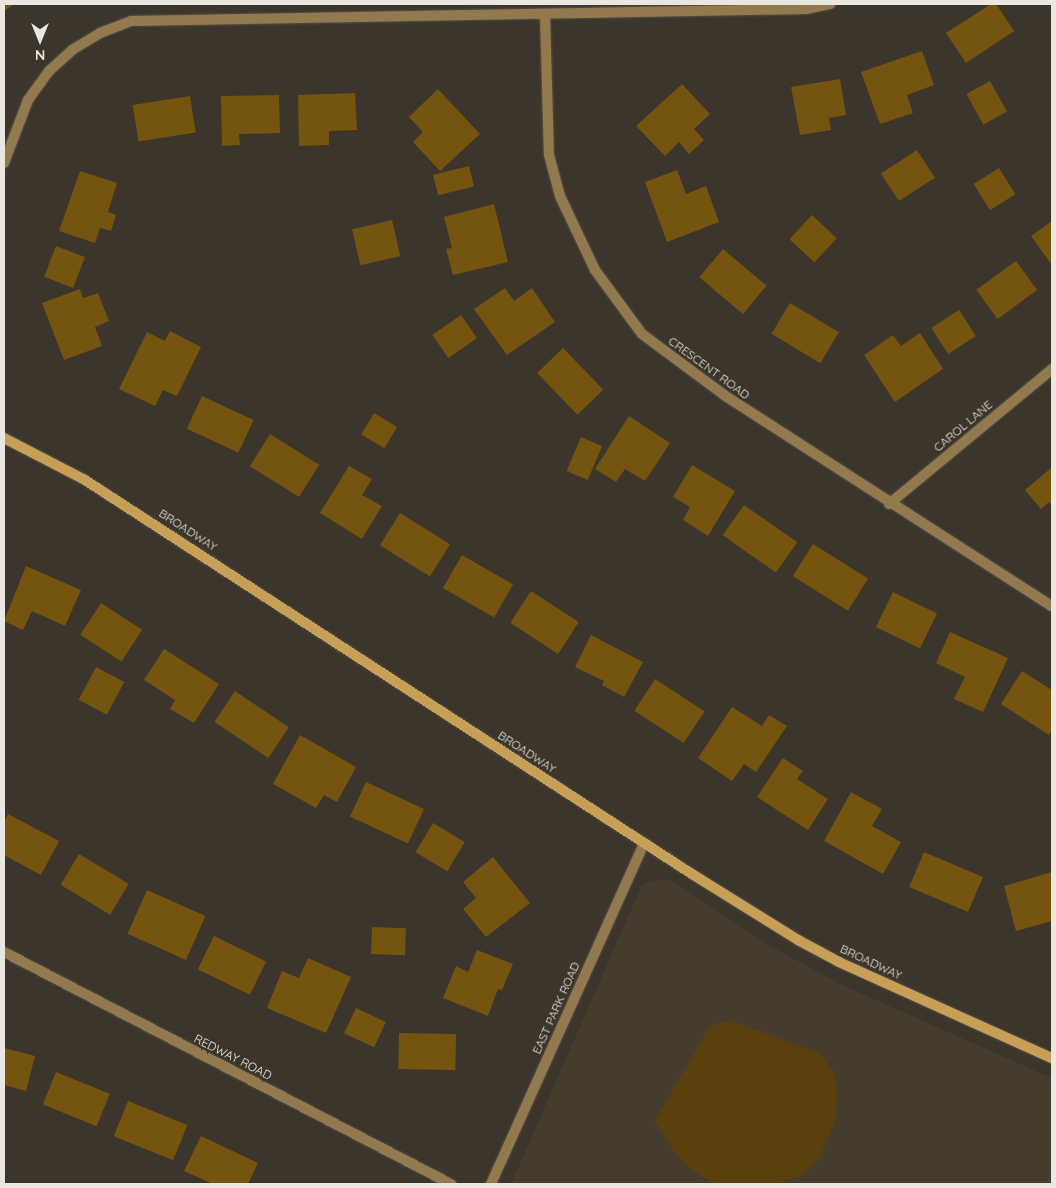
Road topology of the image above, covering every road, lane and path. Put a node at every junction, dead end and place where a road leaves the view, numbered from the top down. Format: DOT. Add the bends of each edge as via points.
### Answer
graph roads {
  1 [pos="830,4"];
  2 [pos="544,14"];
  3 [pos="4,163"];
  4 [pos="1052,368"];
  5 [pos="4,438"];
  6 [pos="889,504"];
  7 [pos="1052,606"];
  8 [pos="644,843"];
  9 [pos="4,952"];
  10 [pos="1052,1058"];
  11 [pos="451,1184"];
  12 [pos="491,1184"];
  1 -- 2 [label="street" via="806,9"];
  2 -- 3 [label="street" via="131,22 93,37 48,71 28,100"];
  2 -- 6 [label="street, CRESCENT ROAD" via="549,155 560,196 595,270 642,334 724,395"];
  4 -- 6 [label="street, CAROL LANE"];
  5 -- 8 [label="street, BROADWAY" via="86,480"];
  6 -- 7 [label="street, CRESCENT ROAD"];
  8 -- 10 [label="street, BROADWAY" via="798,940 839,962"];
  8 -- 12 [label="street, EAST PARK ROAD"];
  9 -- 11 [label="street, REDWAY ROAD"];
}
